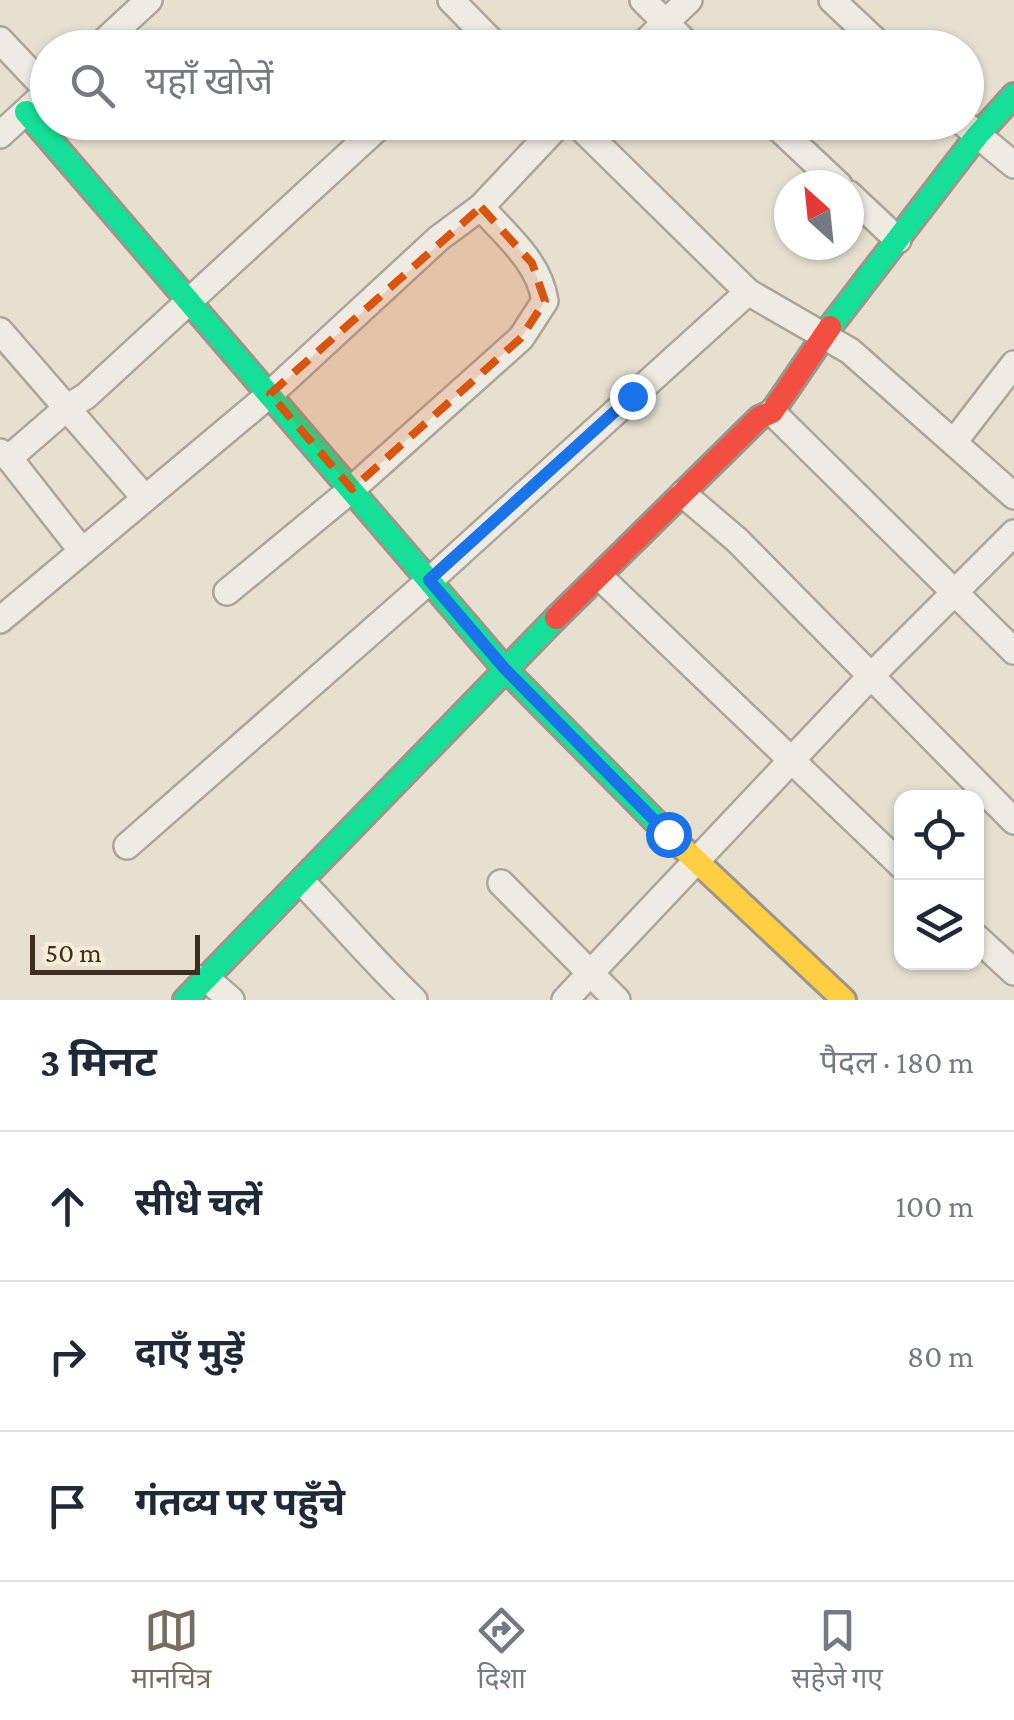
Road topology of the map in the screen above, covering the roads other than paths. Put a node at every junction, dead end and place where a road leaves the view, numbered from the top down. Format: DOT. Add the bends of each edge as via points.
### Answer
graph roads {
  1 [pos="452,0"];
  2 [pos="643,0"];
  3 [pos="689,0"];
  4 [pos="832,0"];
  5 [pos="134,5"];
  6 [pos="665,24"];
  7 [pos="112,30"];
  8 [pos="473,30"];
  9 [pos="659,30"];
  10 [pos="672,30"];
  11 [pos="863,30"];
  12 [pos="0,40"];
  13 [pos="30,72"];
  14 [pos="1014,94"];
  15 [pos="30,108"];
  16 [pos="26,112"];
  17 [pos="30,117"];
  18 [pos="984,117"];
  19 [pos="0,135"];
  20 [pos="50,140"];
  21 [pos="364,140"];
  22 [pos="544,140"];
  23 [pos="593,140"];
  24 [pos="791,140"];
  25 [pos="962,140"];
  26 [pos="982,140"];
  27 [pos="1014,166"];
  28 [pos="823,170"];
  29 [pos="481,207"];
  30 [pos="864,208"];
  31 [pos="898,240"];
  32 [pos="748,292"];
  33 [pos="190,300"];
  34 [pos="0,331"];
  35 [pos="822,337"];
  36 [pos="1014,364"];
  37 [pos="270,394"];
  38 [pos="68,408"];
  39 [pos="772,412"];
  40 [pos="954,442"];
  41 [pos="4,455"];
  42 [pos="352,489"];
  43 [pos="683,494"];
  44 [pos="1014,496"];
  45 [pos="144,497"];
  46 [pos="1014,533"];
  47 [pos="82,551"];
  48 [pos="600,578"];
  49 [pos="429,580"];
  50 [pos="227,592"];
  51 [pos="953,593"];
  52 [pos="0,620"];
  53 [pos="1014,651"];
  54 [pos="505,669"];
  55 [pos="870,676"];
  56 [pos="790,762"];
  57 [pos="1014,821"];
  58 [pos="127,846"];
  59 [pos="894,859"];
  60 [pos="695,862"];
  61 [pos="302,882"];
  62 [pos="501,883"];
  63 [pos="984,944"];
  64 [pos="1014,972"];
  65 [pos="590,974"];
  66 [pos="206,978"];
  67 [pos="184,1000"];
  68 [pos="231,1000"];
  69 [pos="414,1000"];
  70 [pos="565,1000"];
  71 [pos="616,1000"];
  72 [pos="844,1000"];
  1 -- 8 [label="street"];
  2 -- 6 [label="street"];
  3 -- 6 [label="street"];
  4 -- 11 [label="street"];
  5 -- 7 [label="street"];
  6 -- 9 [label="street"];
  6 -- 10 [label="street"];
  12 -- 13 [label="street"];
  14 -- 18 [label="street"];
  15 -- 16 [label="street"];
  16 -- 17 [label="street"];
  16 -- 19 [label="street"];
  20 -- 33 [label="street"];
  21 -- 33 [label="street"];
  22 -- 29 [label="street"];
  23 -- 32 [label="street"];
  24 -- 28 [label="street"];
  25 -- 31 [label="street"];
  26 -- 27 [label="street"];
  29 -- 37 [label="street"];
  29 -- 42 [label="street" via="532,263 545,301 521,338"];
  30 -- 31 [label="street"];
  31 -- 35 [label="street"];
  32 -- 35 [label="street"];
  32 -- 49 [label="street"];
  33 -- 37 [label="street"];
  33 -- 38 [label="street"];
  34 -- 38 [label="street"];
  35 -- 39 [label="street"];
  35 -- 40 [label="street" via="850,352"];
  36 -- 40 [label="street"];
  37 -- 42 [label="street"];
  37 -- 45 [label="street"];
  38 -- 41 [label="street"];
  38 -- 45 [label="street"];
  39 -- 43 [label="street"];
  39 -- 51 [label="street"];
  40 -- 44 [label="street"];
  41 -- 47 [label="street"];
  42 -- 49 [label="street"];
  42 -- 50 [label="street"];
  43 -- 48 [label="street"];
  43 -- 55 [label="street"];
  45 -- 47 [label="street"];
  46 -- 51 [label="street"];
  47 -- 52 [label="street"];
  48 -- 54 [label="street"];
  48 -- 56 [label="street"];
  49 -- 54 [label="street"];
  49 -- 58 [label="street"];
  51 -- 53 [label="street"];
  51 -- 55 [label="street"];
  54 -- 60 [label="street"];
  54 -- 61 [label="street"];
  55 -- 56 [label="street"];
  55 -- 57 [label="street"];
  56 -- 59 [label="street"];
  56 -- 60 [label="street"];
  60 -- 65 [label="street"];
  60 -- 72 [label="street"];
  61 -- 66 [label="street"];
  61 -- 69 [label="street"];
  62 -- 65 [label="street"];
  63 -- 64 [label="street"];
  65 -- 70 [label="street"];
  65 -- 71 [label="street"];
  66 -- 67 [label="street"];
  66 -- 68 [label="street"];
}
